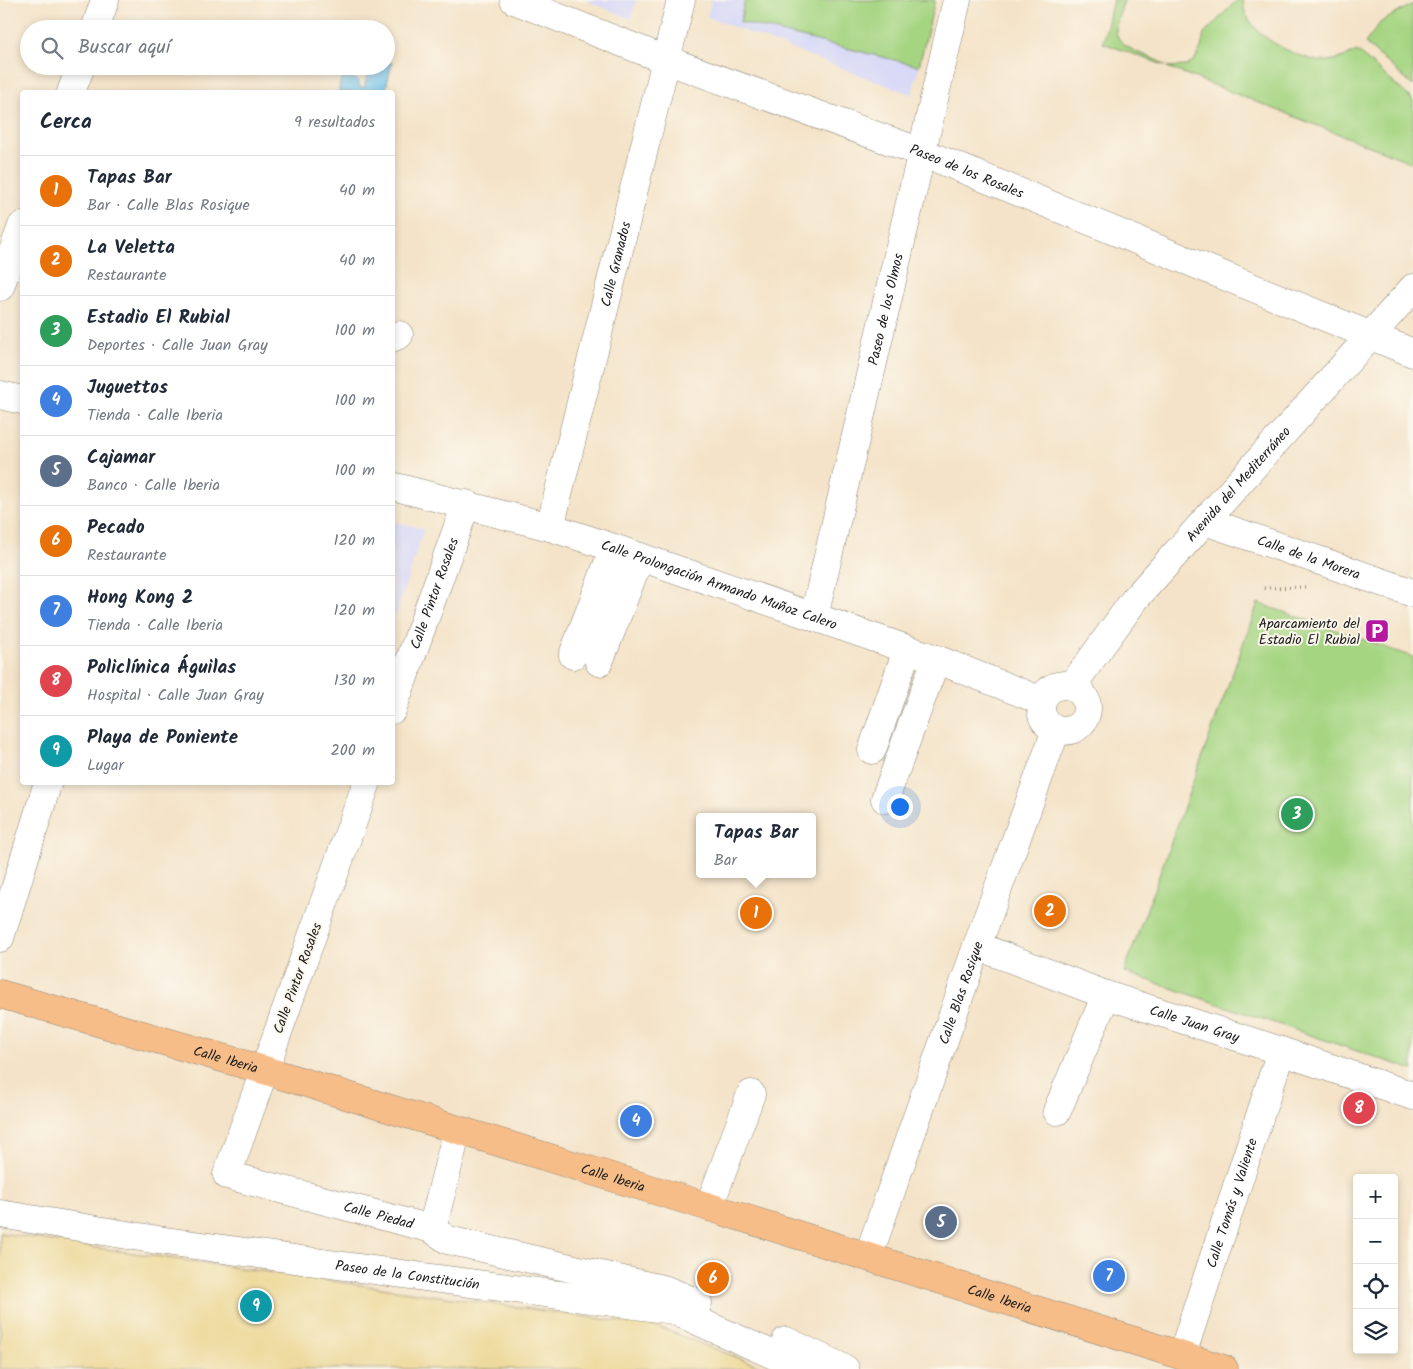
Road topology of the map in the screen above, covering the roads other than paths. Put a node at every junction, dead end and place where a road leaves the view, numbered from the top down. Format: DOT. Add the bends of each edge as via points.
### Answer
graph roads {
  1 [pos="105,0"];
  2 [pos="514,0"];
  3 [pos="681,0"];
  4 [pos="957,0"];
  5 [pos="98,20"];
  6 [pos="666,60"];
  7 [pos="78,75"];
  8 [pos="72,90"];
  9 [pos="921,152"];
  10 [pos="20,232"];
  11 [pos="0,287"];
  12 [pos="1413,288"];
  13 [pos="1369,336"];
  14 [pos="1413,353"];
  15 [pos="0,395"];
  16 [pos="20,400"];
  17 [pos="395,487"];
  18 [pos="466,504"];
  19 [pos="1205,521"];
  20 [pos="550,527"];
  21 [pos="614,548"];
  22 [pos="640,557"];
  23 [pos="1413,593"];
  24 [pos="814,617"];
  25 [pos="908,650"];
  26 [pos="573,655"];
  27 [pos="936,660"];
  28 [pos="599,662"];
  29 [pos="1072,686"];
  30 [pos="1042,701"];
  31 [pos="395,702"];
  32 [pos="1056,730"];
  33 [pos="872,750"];
  34 [pos="47,785"];
  35 [pos="366,785"];
  36 [pos="885,799"];
  37 [pos="0,938"];
  38 [pos="977,946"];
  39 [pos="0,994"];
  40 [pos="1106,995"];
  41 [pos="1281,1051"];
  42 [pos="264,1070"];
  43 [pos="751,1094"];
  44 [pos="1413,1096"];
  45 [pos="1057,1112"];
  46 [pos="457,1130"];
  47 [pos="227,1174"];
  48 [pos="709,1207"];
  49 [pos="0,1214"];
  50 [pos="432,1229"];
  51 [pos="868,1257"];
  52 [pos="1182,1355"];
  53 [pos="805,1369"];
  54 [pos="845,1369"];
  55 [pos="1224,1369"];
  1 -- 5 [label="street"];
  2 -- 6 [label="street, Paseo de los Rosales"];
  3 -- 6 [label="street, Calle Granados"];
  4 -- 9 [label="street, Paseo de los Olmos"];
  6 -- 9 [label="street, Paseo de los Rosales"];
  6 -- 20 [label="street, Calle Granados"];
  7 -- 8 [label="street"];
  9 -- 13 [label="street, Paseo de los Rosales"];
  9 -- 24 [label="street, Paseo de los Olmos"];
  10 -- 11 [label="street"];
  12 -- 13 [label="street, Avenida del Mediterráneo"];
  13 -- 14 [label="street, Paseo de los Rosales"];
  13 -- 19 [label="street, Avenida del Mediterráneo"];
  15 -- 16 [label="street"];
  17 -- 18 [label="street, Calle Prolongación Armando Muñoz Calero"];
  18 -- 20 [label="street, Calle Prolongación Armando Muñoz Calero"];
  18 -- 31 [label="street, Calle Pintor Rosales"];
  19 -- 23 [label="street, Calle de la Morera"];
  19 -- 29 [label="street, Avenida del Mediterráneo" via="1135,599"];
  20 -- 21 [label="street, Calle Prolongación Armando Muñoz Calero"];
  21 -- 22 [label="street, Calle Prolongación Armando Muñoz Calero"];
  21 -- 26 [label="street"];
  22 -- 24 [label="street, Calle Prolongación Armando Muñoz Calero"];
  22 -- 28 [label="street"];
  24 -- 25 [label="street, Calle Prolongación Armando Muñoz Calero"];
  25 -- 27 [label="street, Calle Prolongación Armando Muñoz Calero"];
  25 -- 33 [label="street"];
  27 -- 30 [label="street, Calle Prolongación Armando Muñoz Calero"];
  27 -- 36 [label="street"];
  29 -- 30 [label="street" via="1054,687"];
  29 -- 32 [label="street" via="1085,698 1087,714 1078,727"];
  30 -- 32 [label="street" via="1043,717"];
  32 -- 38 [label="street, Calle Blas Rosique"];
  34 -- 37 [label="street"];
  35 -- 42 [label="street, Calle Pintor Rosales"];
  38 -- 40 [label="street, Calle Juan Gray"];
  38 -- 51 [label="street, Calle Blas Rosique"];
  39 -- 42 [label="main road, Calle Iberia"];
  40 -- 41 [label="street, Calle Juan Gray"];
  40 -- 45 [label="street"];
  41 -- 44 [label="street, Calle Juan Gray"];
  41 -- 52 [label="street, Calle Tomás y Valiente"];
  42 -- 46 [label="main road, Calle Iberia"];
  42 -- 47 [label="street, Calle Pintor Rosales"];
  43 -- 48 [label="street"];
  46 -- 48 [label="main road, Calle Iberia"];
  46 -- 50 [label="street, Calle Piedad"];
  47 -- 50 [label="street, Calle Piedad"];
  48 -- 51 [label="main road, Calle Iberia"];
  49 -- 53 [label="street, Paseo de la Constitución" via="158,1240 674,1310"];
  50 -- 54 [label="street" via="448,1240 666,1290 747,1323"];
  51 -- 52 [label="main road, Calle Iberia"];
  52 -- 55 [label="main road, Calle Iberia"];
}
